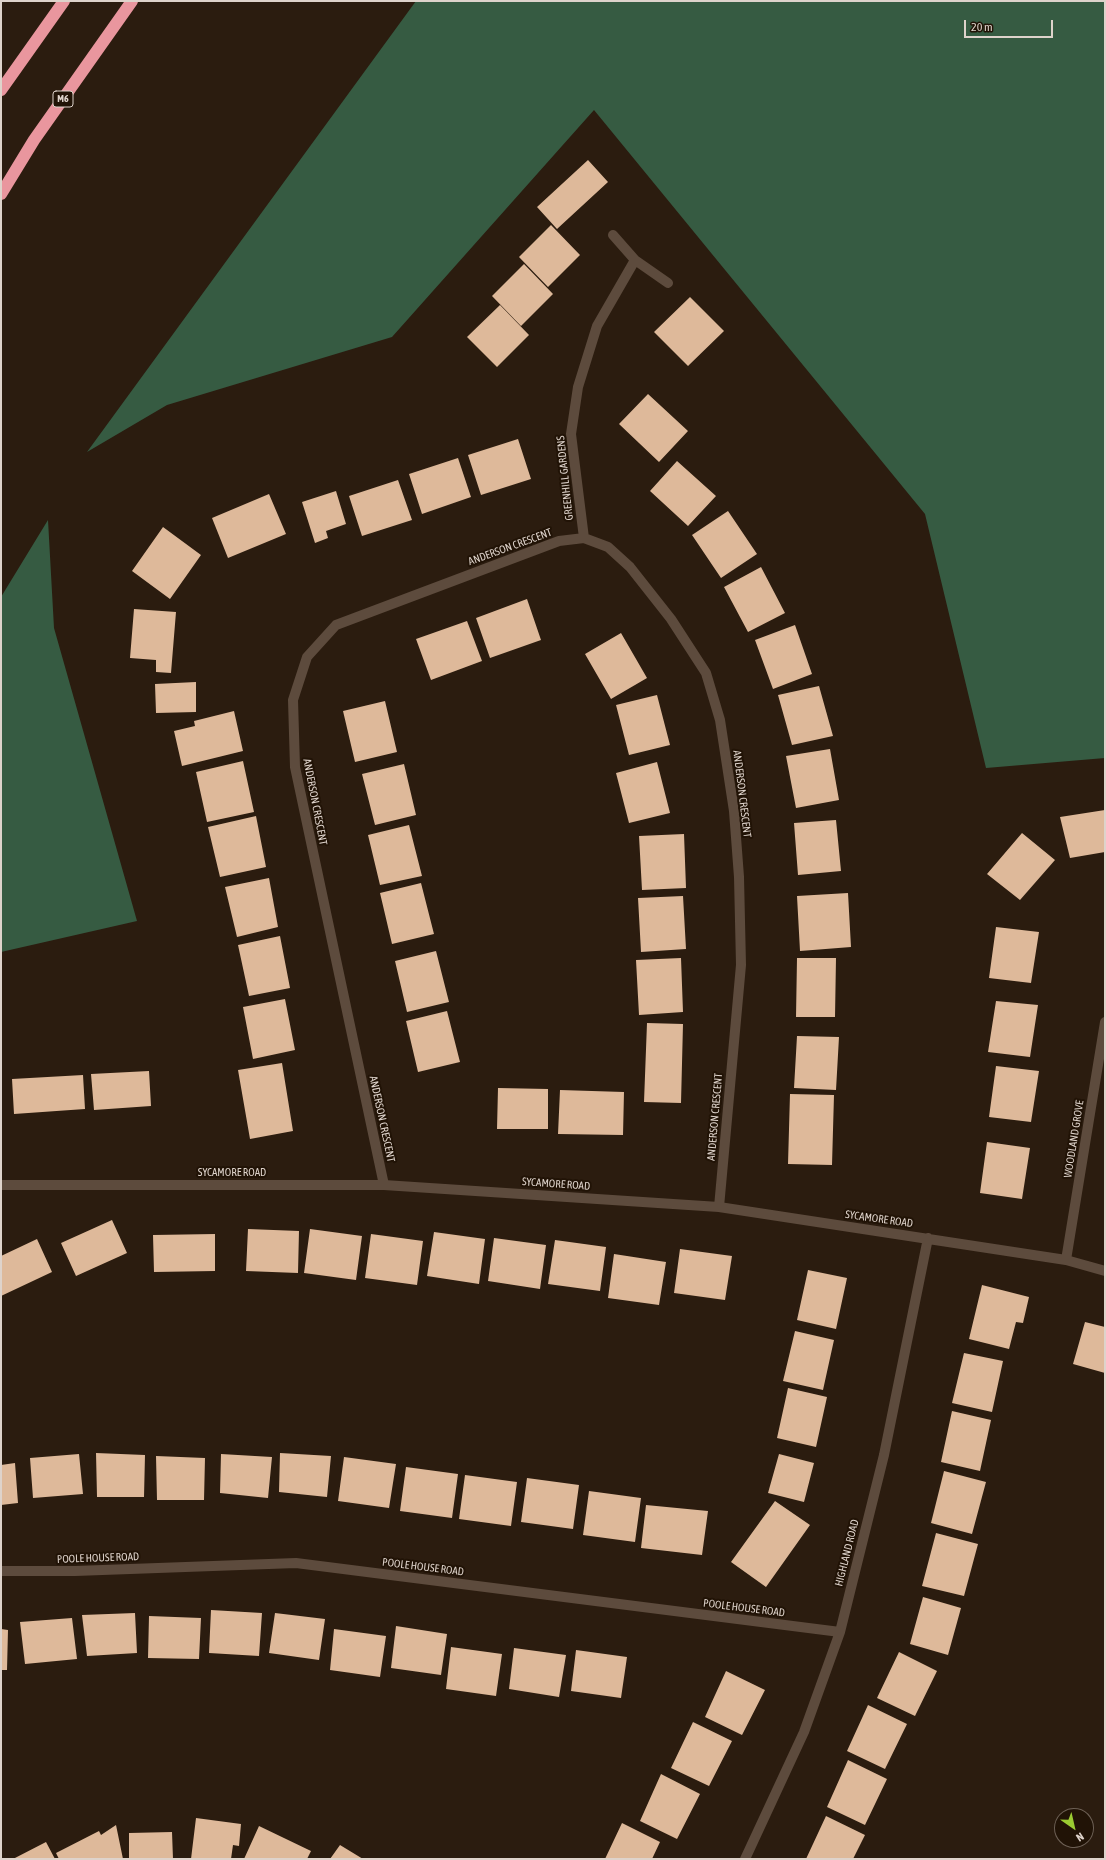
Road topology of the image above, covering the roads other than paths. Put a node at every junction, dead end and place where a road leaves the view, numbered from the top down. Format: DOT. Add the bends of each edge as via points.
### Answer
graph roads {
  1 [pos="64,1"];
  2 [pos="131,3"];
  3 [pos="1,90"];
  4 [pos="1,194"];
  5 [pos="613,235"];
  6 [pos="635,260"];
  7 [pos="668,283"];
  8 [pos="584,538"];
  9 [pos="1105,1022"];
  10 [pos="1,1185"];
  11 [pos="384,1185"];
  12 [pos="719,1207"];
  13 [pos="928,1238"];
  14 [pos="1066,1260"];
  15 [pos="1105,1271"];
  16 [pos="1,1571"];
  17 [pos="840,1632"];
  18 [pos="745,1859"];
  1 -- 3 [label="highway"];
  2 -- 4 [label="highway, M6" via="34,140"];
  5 -- 6 [label="street"];
  6 -- 7 [label="street"];
  6 -- 8 [label="street, GREENHILL GARDENS" via="597,326 578,387 571,434"];
  8 -- 11 [label="street, ANDERSON CRESCENT" via="559,541 336,625 307,657 293,700 295,767"];
  8 -- 12 [label="street, ANDERSON CRESCENT" via="608,547 630,567 671,619 706,673 720,720 734,811 739,877 741,966"];
  9 -- 14 [label="street, WOODLAND GROVE"];
  10 -- 11 [label="street, SYCAMORE ROAD"];
  11 -- 12 [label="street, SYCAMORE ROAD"];
  12 -- 13 [label="street, SYCAMORE ROAD"];
  13 -- 14 [label="street, SYCAMORE ROAD"];
  13 -- 17 [label="street, HIGHLAND ROAD" via="884,1455"];
  14 -- 15 [label="street, SYCAMORE ROAD"];
  16 -- 17 [label="street, POOLE HOUSE ROAD" via="75,1571 296,1563"];
  17 -- 18 [label="street, HIGHLAND ROAD" via="804,1732"];
}
